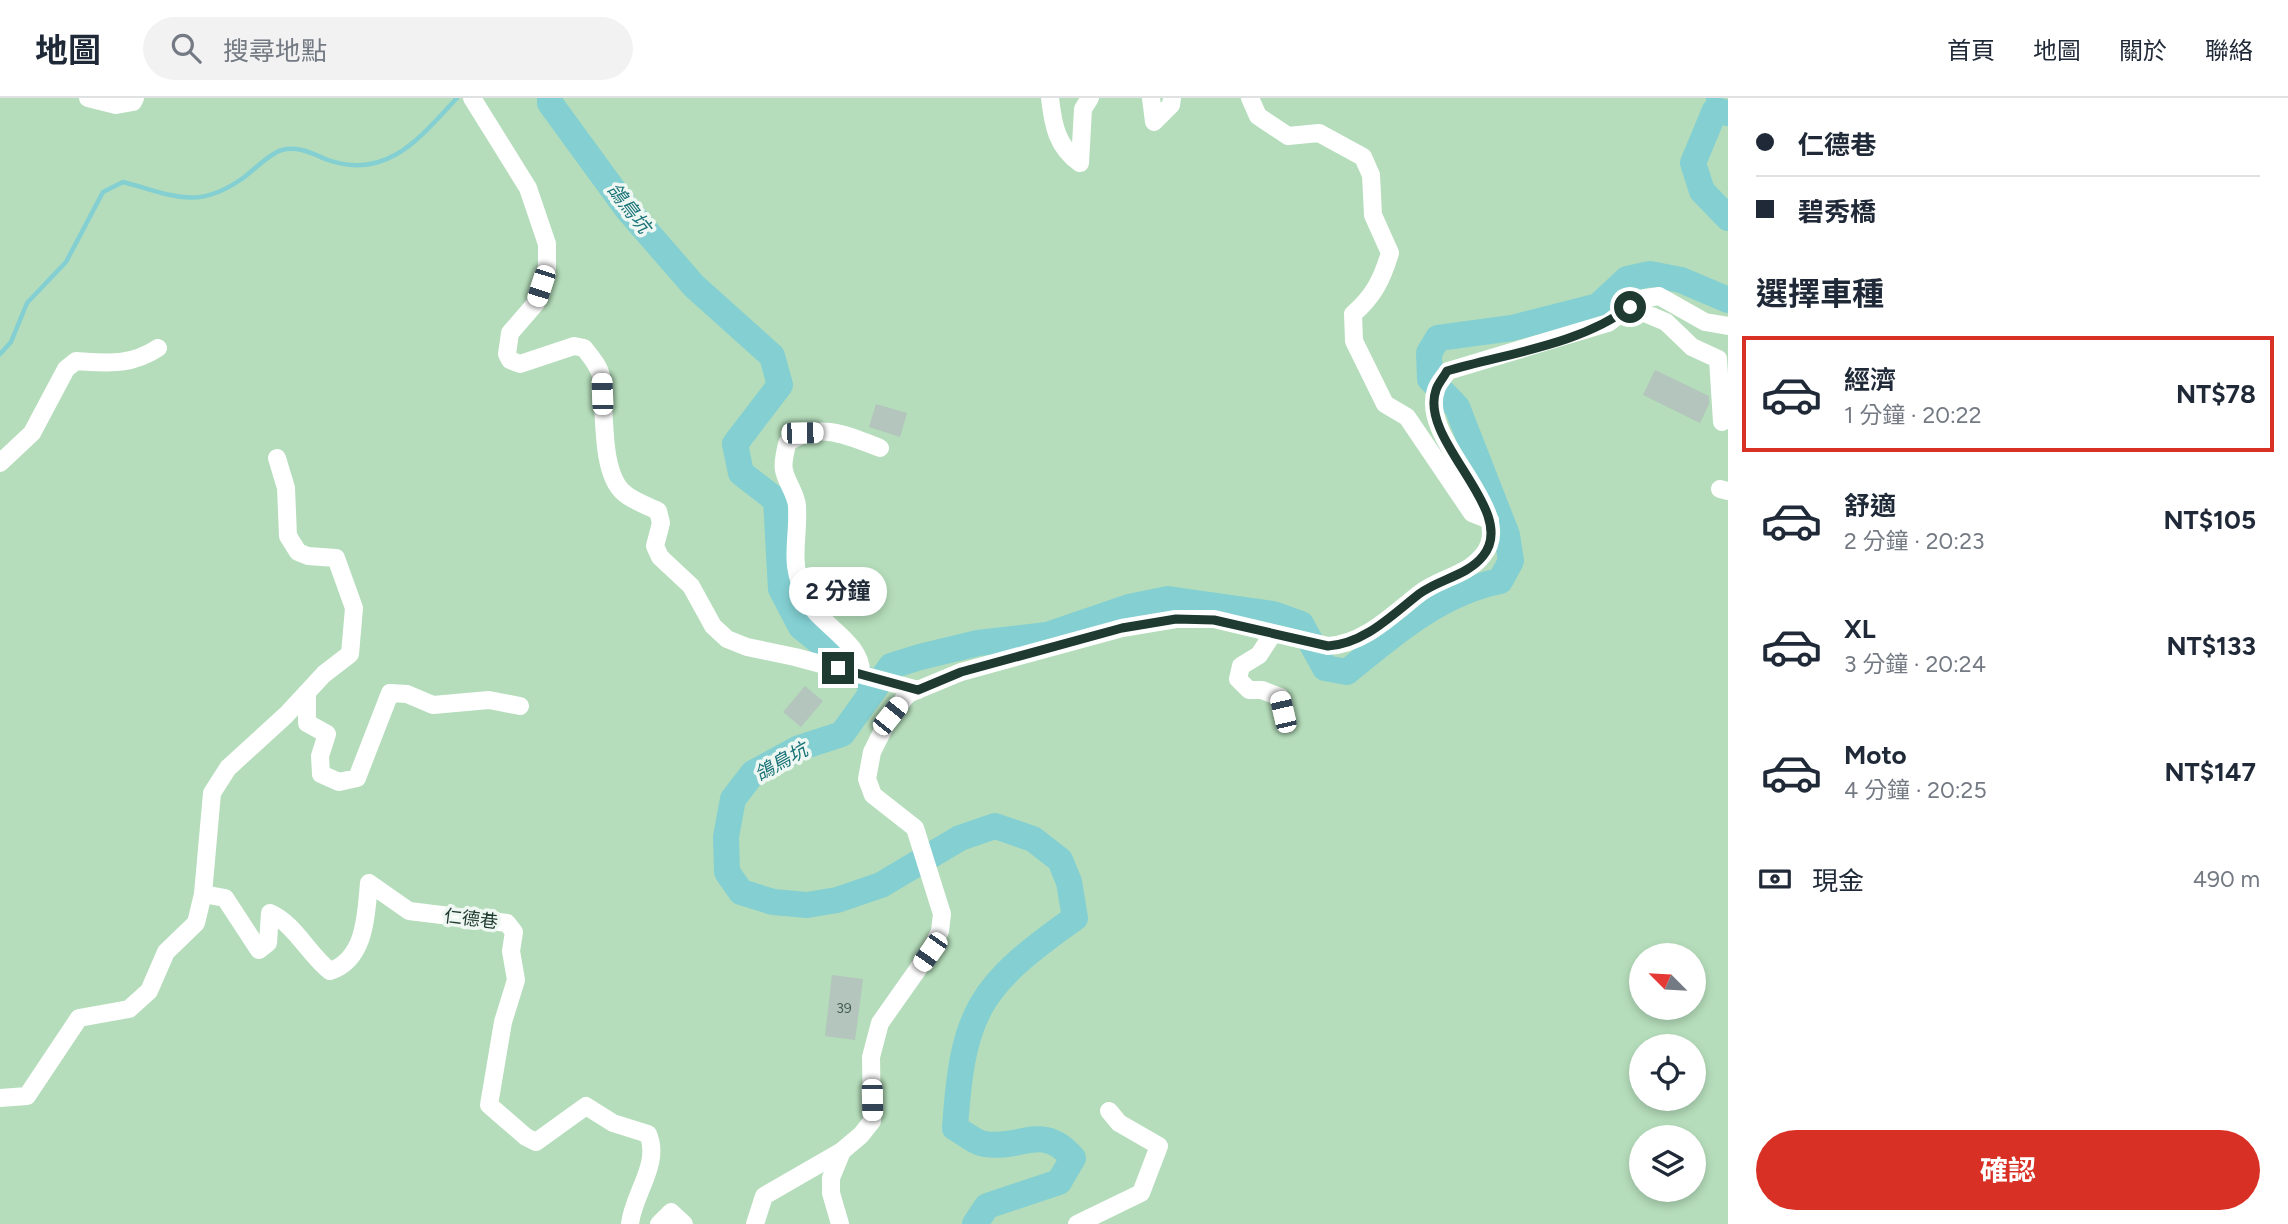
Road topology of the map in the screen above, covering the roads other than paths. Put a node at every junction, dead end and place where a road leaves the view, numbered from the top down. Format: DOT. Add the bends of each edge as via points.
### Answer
graph roads {
  1 [pos="88,98"];
  2 [pos="135,98"];
  3 [pos="472,98"];
  4 [pos="1049,98"];
  5 [pos="1090,98"];
  6 [pos="1150,98"];
  7 [pos="1172,98"];
  8 [pos="1250,98"];
  9 [pos="1630,307"];
  10 [pos="1728,326"];
  11 [pos="158,348"];
  12 [pos="1722,422"];
  13 [pos="880,449"];
  14 [pos="277,458"];
  15 [pos="0,463"];
  16 [pos="1490,520"];
  17 [pos="1272,635"];
  18 [pos="861,674"];
  19 [pos="912,687"];
  20 [pos="307,693"];
  21 [pos="520,706"];
  22 [pos="1283,712"];
  23 [pos="203,894"];
  24 [pos="0,1098"];
  25 [pos="1109,1111"];
  26 [pos="842,1151"];
  27 [pos="630,1224"];
  28 [pos="659,1224"];
  29 [pos="684,1224"];
  30 [pos="755,1224"];
  31 [pos="840,1224"];
  32 [pos="1077,1224"];
  1 -- 2 [label="street" via="116,105"];
  3 -- 18 [label="street" via="528,188 547,244 547,268 536,303 510,333 510,360 520,365 574,346 584,348 601,374 602,413 615,481 624,493 658,511 661,523 655,546 660,557 691,586 713,625 727,639"];
  4 -- 5 [label="street" via="1055,132 1067,154 1080,163 1083,109"];
  6 -- 7 [label="street" via="1154,122"];
  8 -- 16 [label="street" via="1258,116 1288,136 1320,133 1363,157 1371,175 1373,215 1390,253 1381,282 1353,314 1354,341 1385,404 1406,417 1472,513"];
  9 -- 10 [label="street" via="1640,299 1659,296 1705,322"];
  9 -- 12 [label="street" via="1666,322 1692,347 1718,359"];
  9 -- 16 [label="street" via="1608,323 1572,337 1447,371 1436,390 1438,424"];
  11 -- 15 [label="street" via="140,360 76,361 66,369 32,433"];
  13 -- 18 [label="street" via="841,432 802,433 787,443 783,470 797,503 793,559 799,582 810,605 848,645"];
  14 -- 20 [label="street" via="286,488 288,536 298,552 336,558 354,608 350,654"];
  16 -- 17 [label="street" via="1493,540 1483,557 1462,573 1428,587 1363,637 1328,646"];
  17 -- 19 [label="street" via="1214,620 1176,619 1122,628"];
  17 -- 22 [label="street" via="1259,655 1241,666 1238,679 1249,690 1280,697"];
  18 -- 19 [label="street"];
  19 -- 26 [label="street" via="890,716 872,752 867,779 873,795 915,828 942,914 940,931 880,1023 871,1057 872,1121"];
  20 -- 21 [label="street" via="307,723 327,734 320,756 321,774 339,782 357,778 390,693 407,694 433,705 489,701"];
  20 -- 23 [label="street" via="228,768 212,793"];
  23 -- 24 [label="street" via="196,923 166,952 149,991 129,1009 79,1018 27,1096"];
  23 -- 27 [label="street, 仁德巷" via="225,898 259,950 268,943 270,913 280,917 313,958 330,971 345,962 364,933 369,883 409,911 507,923 514,932 511,951 516,980 503,1021 489,1105 536,1142 586,1106 613,1123 648,1134 654,1147"];
  25 -- 32 [label="street" via="1119,1123 1160,1146 1140,1193"];
  26 -- 30 [label="street" via="764,1196"];
  26 -- 31 [label="street" via="831,1178"];
  28 -- 29 [label="street" via="671,1212"];
}
